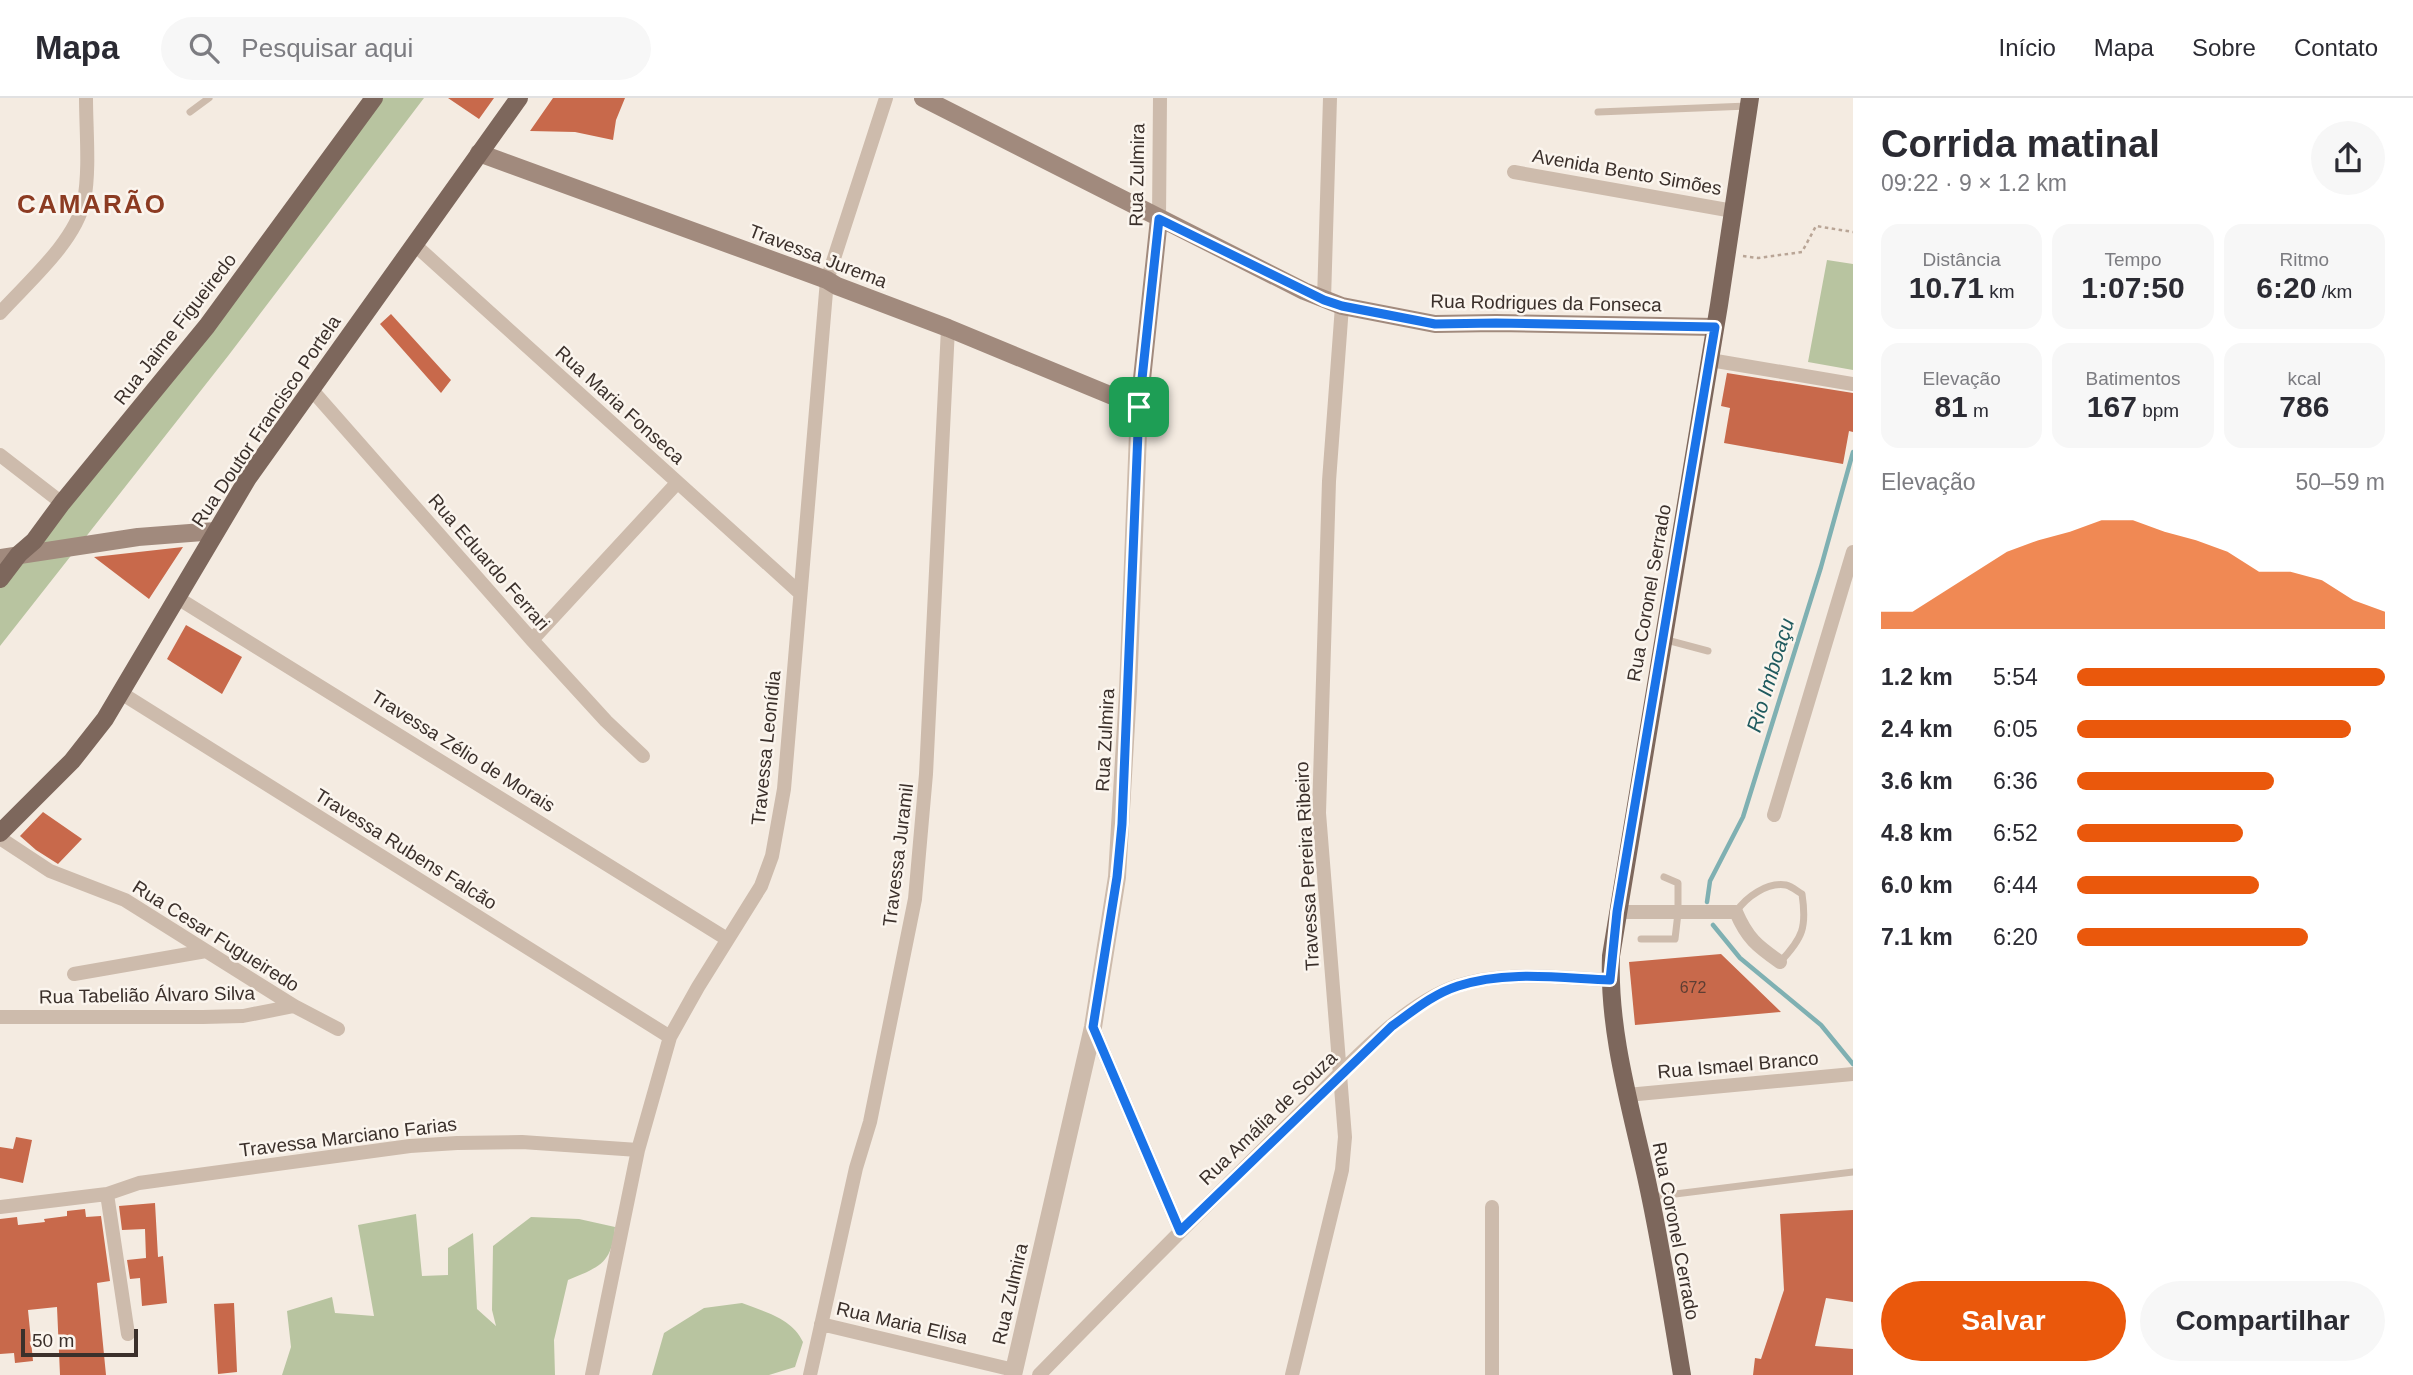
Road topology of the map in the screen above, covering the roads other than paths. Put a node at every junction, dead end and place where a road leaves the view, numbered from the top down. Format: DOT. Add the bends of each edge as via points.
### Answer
graph roads {
  1 [pos="86,98"];
  2 [pos="209,98"];
  3 [pos="374,98"];
  4 [pos="519,98"];
  5 [pos="886,98"];
  6 [pos="923,98"];
  7 [pos="1160,98"];
  8 [pos="1330,98"];
  9 [pos="1749,102"];
  10 [pos="190,112"];
  11 [pos="1598,112"];
  12 [pos="479,153"];
  13 [pos="1514,172"];
  14 [pos="1733,211"];
  15 [pos="1159,219"];
  16 [pos="415,245"];
  17 [pos="827,280"];
  18 [pos="1324,300"];
  19 [pos="1342,306"];
  20 [pos="0,313"];
  21 [pos="1715,327"];
  22 [pos="948,328"];
  23 [pos="1710,360"];
  24 [pos="1853,384"];
  25 [pos="311,389"];
  26 [pos="1139,407"];
  27 [pos="0,455"];
  28 [pos="677,483"];
  29 [pos="62,503"];
  30 [pos="216,531"];
  31 [pos="1853,552"];
  32 [pos="19,554"];
  33 [pos="0,558"];
  34 [pos="0,579"];
  35 [pos="800,593"];
  36 [pos="176,597"];
  37 [pos="1663,639"];
  38 [pos="532,640"];
  39 [pos="1709,651"];
  40 [pos="121,693"];
  41 [pos="643,756"];
  42 [pos="1774,816"];
  43 [pos="0,836"];
  44 [pos="1664,877"];
  45 [pos="1617,912"];
  46 [pos="1735,912"];
  47 [pos="1678,913"];
  48 [pos="727,939"];
  49 [pos="1641,939"];
  50 [pos="206,951"];
  51 [pos="1780,962"];
  52 [pos="74,974"];
  53 [pos="1610,980"];
  54 [pos="294,1006"];
  55 [pos="0,1017"];
  56 [pos="1093,1027"];
  57 [pos="338,1029"];
  58 [pos="670,1037"];
  59 [pos="1849,1074"];
  60 [pos="1340,1075"];
  61 [pos="1628,1095"];
  62 [pos="638,1150"];
  63 [pos="1853,1172"];
  64 [pos="107,1194"];
  65 [pos="1650,1198"];
  66 [pos="0,1207"];
  67 [pos="1492,1207"];
  68 [pos="1180,1231"];
  69 [pos="821,1324"];
  70 [pos="128,1334"];
  71 [pos="1014,1372"];
  72 [pos="592,1375"];
  73 [pos="810,1375"];
  74 [pos="1039,1375"];
  75 [pos="1292,1375"];
  76 [pos="1492,1375"];
  77 [pos="1682,1375"];
  1 -- 20 [label="street" via="86,182 76,223 64,243"];
  2 -- 10 [label="lane"];
  3 -- 29 [label="main road, Rua Jaime Figueiredo" via="207,326"];
  4 -- 12 [label="main road, Rua Doutor Francisco Portela"];
  5 -- 17 [label="street, Travessa Leonídia"];
  6 -- 15 [label="main road, Rua Rodrigues da Fonseca"];
  7 -- 15 [label="street, Rua Zulmira"];
  8 -- 18 [label="street"];
  9 -- 11 [label="lane"];
  9 -- 14 [label="main road, Rua Coronel Serrado"];
  12 -- 16 [label="main road, Rua Doutor Francisco Portela"];
  12 -- 17 [label="main road, Travessa Jurema"];
  13 -- 14 [label="street, Avenida Bento Simões"];
  14 -- 21 [label="main road, Rua Coronel Serrado"];
  15 -- 18 [label="main road, Rua Rodrigues da Fonseca"];
  15 -- 26 [label="main road, Rua Zulmira"];
  16 -- 25 [label="main road, Rua Doutor Francisco Portela"];
  16 -- 28 [label="street, Rua Maria Fonseca"];
  17 -- 22 [label="main road, Travessa Jurema"];
  17 -- 35 [label="street, Travessa Leonídia"];
  18 -- 19 [label="main road, Rua Rodrigues da Fonseca"];
  19 -- 21 [label="main road, Rua Rodrigues da Fonseca" via="1435,324"];
  19 -- 60 [label="street, Travessa Pereira Ribeiro" via="1329,481 1319,813"];
  21 -- 23 [label="main road, Rua Coronel Serrado"];
  22 -- 26 [label="main road, Travessa Jurema"];
  22 -- 69 [label="street, Travessa Juramil" via="925,787 915,899 870,1122"];
  23 -- 24 [label="street"];
  23 -- 37 [label="main road, Rua Coronel Serrado"];
  25 -- 30 [label="main road, Rua Doutor Francisco Portela"];
  25 -- 38 [label="street, Rua Eduardo Ferrari"];
  26 -- 56 [label="street, Rua Zulmira" via="1122,824"];
  27 -- 29 [label="street"];
  28 -- 35 [label="street, Rua Maria Fonseca"];
  28 -- 38 [label="street"];
  29 -- 32 [label="main road, Rua Jaime Figueiredo"];
  30 -- 32 [label="main road"];
  30 -- 36 [label="main road, Rua Doutor Francisco Portela"];
  31 -- 42 [label="street"];
  32 -- 33 [label="main road"];
  32 -- 34 [label="main road, Rua Jaime Figueiredo"];
  35 -- 48 [label="street, Travessa Leonídia" via="784,789 772,856 761,886"];
  36 -- 40 [label="main road, Rua Doutor Francisco Portela"];
  36 -- 48 [label="street, Travessa Zélio de Morais"];
  37 -- 39 [label="lane"];
  37 -- 45 [label="main road, Rua Coronel Serrado"];
  38 -- 41 [label="street, Rua Eduardo Ferrari"];
  40 -- 43 [label="main road, Rua Doutor Francisco Portela" via="72,761"];
  40 -- 58 [label="street, Travessa Rubens Falcão"];
  43 -- 50 [label="street, Rua Cesar Fugueiredo" via="50,871 125,900"];
  44 -- 47 [label="lane" via="1678,883"];
  45 -- 47 [label="street"];
  45 -- 53 [label="main road, Rua Coronel Serrado"];
  46 -- 47 [label="street"];
  46 -- 51 [label="street" via="1750,939"];
  46 -- 51 [label="lane" via="1744,899 1763,889 1786,885 1802,894 1806,920 1794,947"];
  47 -- 49 [label="lane" via="1675,939"];
  48 -- 58 [label="street, Travessa Leonídia"];
  50 -- 52 [label="street, Rua Tabelião Álvaro Silva"];
  50 -- 54 [label="street, Rua Cesar Fugueiredo"];
  53 -- 60 [label="street, Rua Amália de Souza" via="1497,977 1458,986 1427,1000 1392,1026"];
  53 -- 61 [label="main road, Rua Coronel Serrado"];
  54 -- 55 [label="street, Rua Tabelião Álvaro Silva" via="243,1016"];
  54 -- 57 [label="street, Rua Cesar Fugueiredo"];
  56 -- 68 [label="street"];
  56 -- 71 [label="street, Rua Zulmira"];
  58 -- 62 [label="street, Travessa Leonídia"];
  59 -- 61 [label="street, Rua Ismael Branco"];
  60 -- 68 [label="street, Rua Amália de Souza"];
  60 -- 75 [label="street, Travessa Pereira Ribeiro" via="1345,1137 1342,1170"];
  61 -- 65 [label="main road, Rua Coronel Cerrado"];
  62 -- 64 [label="street, Travessa Marciano Farias" via="522,1142 410,1146 139,1183"];
  62 -- 72 [label="street, Travessa Leonídia"];
  63 -- 65 [label="lane"];
  64 -- 66 [label="street, Travessa Marciano Farias"];
  64 -- 70 [label="street"];
  65 -- 77 [label="main road, Rua Coronel Cerrado"];
  67 -- 76 [label="street"];
  68 -- 74 [label="street, Rua Amália de Souza"];
  69 -- 71 [label="street, Rua Maria Elisa"];
  69 -- 73 [label="street, Travessa Juramil"];
}
